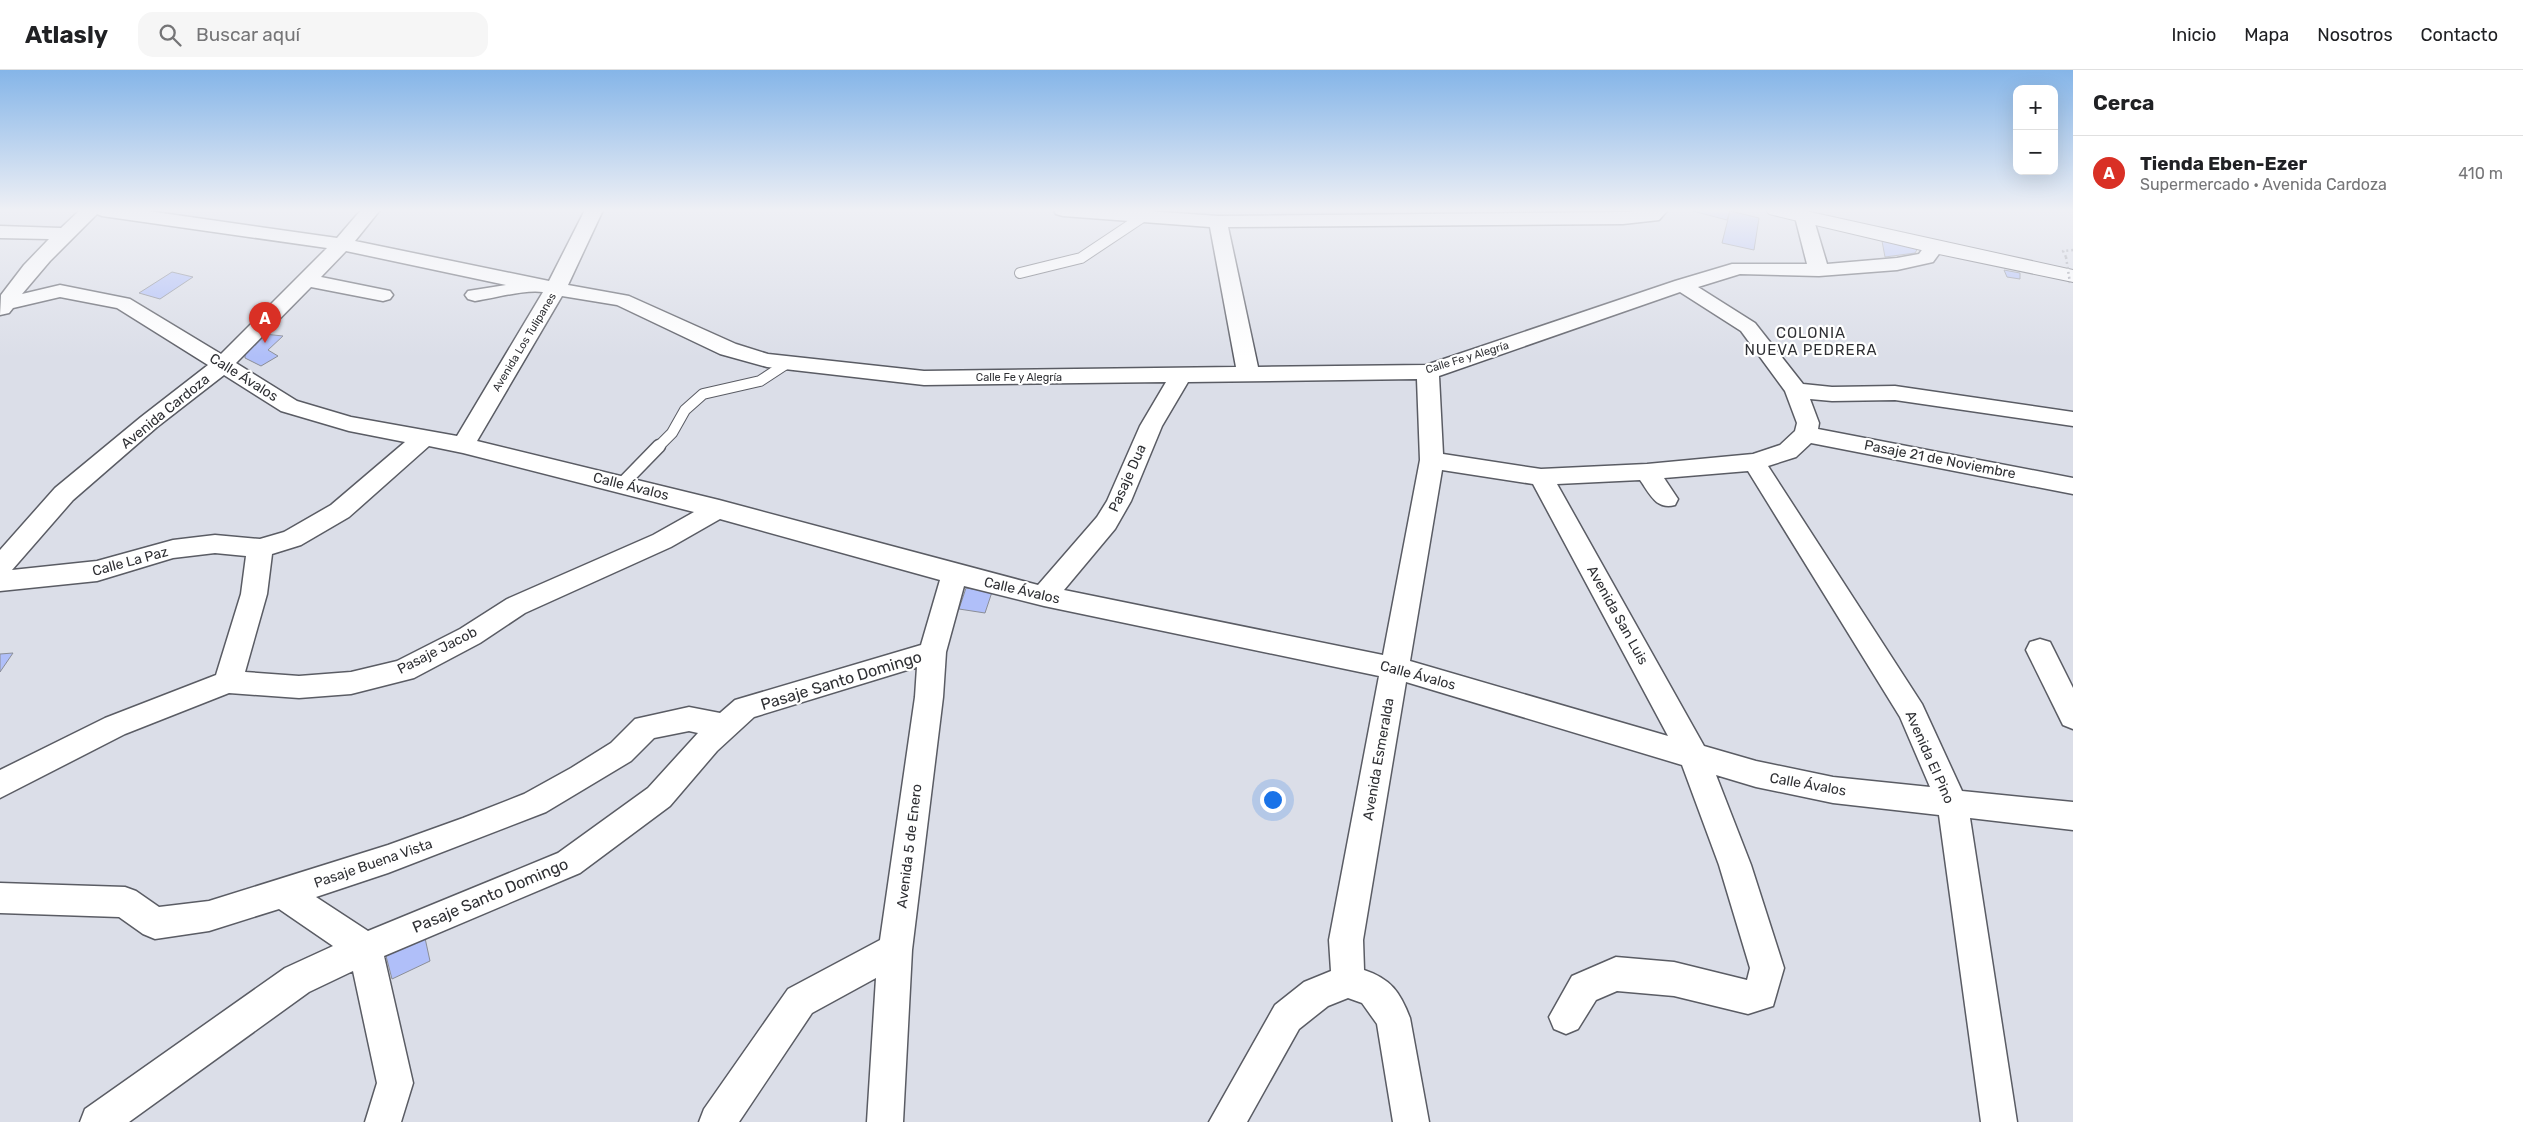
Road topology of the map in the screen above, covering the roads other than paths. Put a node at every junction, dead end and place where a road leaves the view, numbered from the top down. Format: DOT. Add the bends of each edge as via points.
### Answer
graph roads {
  1 [pos="42,259"];
  2 [pos="327,259"];
  3 [pos="415,259"];
  4 [pos="565,259"];
  5 [pos="1077,259"];
  6 [pos="1225,259"];
  7 [pos="1818,259"];
  8 [pos="1921,259"];
  9 [pos="1999,259"];
  10 [pos="1819,270"];
  11 [pos="2069,272"];
  12 [pos="1020,273"];
  13 [pos="306,280"];
  14 [pos="1682,285"];
  15 [pos="549,287"];
  16 [pos="383,295"];
  17 [pos="475,295"];
  18 [pos="2,307"];
  19 [pos="789,362"];
  20 [pos="223,364"];
  21 [pos="1428,372"];
  22 [pos="1248,373"];
  23 [pos="1180,376"];
  24 [pos="1796,390"];
  25 [pos="2073,419"];
  26 [pos="1806,434"];
  27 [pos="424,438"];
  28 [pos="463,445"];
  29 [pos="1432,460"];
  30 [pos="1754,462"];
  31 [pos="1647,472"];
  32 [pos="1541,477"];
  33 [pos="622,484"];
  34 [pos="2073,486"];
  35 [pos="1666,500"];
  36 [pos="719,509"];
  37 [pos="260,554"];
  38 [pos="0,567"];
  39 [pos="955,574"];
  40 [pos="0,581"];
  41 [pos="1044,596"];
  42 [pos="2040,650"];
  43 [pos="932,652"];
  44 [pos="1395,668"];
  45 [pos="228,682"];
  46 [pos="2073,717"];
  47 [pos="725,726"];
  48 [pos="1693,754"];
  49 [pos="0,785"];
  50 [pos="1952,802"];
  51 [pos="2073,816"];
  52 [pos="283,893"];
  53 [pos="0,898"];
  54 [pos="365,948"];
  55 [pos="896,950"];
  56 [pos="1348,981"];
  57 [pos="1566,1017"];
  58 [pos="98,1122"];
  59 [pos="383,1122"];
  60 [pos="717,1122"];
  61 [pos="885,1122"];
  62 [pos="1227,1122"];
  63 [pos="1411,1122"];
  64 [pos="1999,1122"];
  1 -- 18 [label="street"];
  2 -- 13 [label="street, Avenida Cardoza"];
  3 -- 15 [label="street, Calle Fe y Alegría"];
  4 -- 15 [label="street, Avenida Los Tulipanes"];
  5 -- 12 [label="lane"];
  6 -- 22 [label="street"];
  7 -- 10 [label="street"];
  8 -- 10 [label="street, Calle Fe y Alegría"];
  9 -- 11 [label="highway"];
  10 -- 14 [label="street, Calle Fe y Alegría" via="1739,268"];
  13 -- 16 [label="street"];
  13 -- 20 [label="street, Avenida Cardoza"];
  14 -- 21 [label="street, Calle Fe y Alegría"];
  14 -- 24 [label="street" via="1748,327"];
  15 -- 17 [label="street"];
  15 -- 19 [label="street, Calle Fe y Alegría" via="622,300 728,349 767,360"];
  15 -- 28 [label="street, Avenida Los Tulipanes"];
  18 -- 20 [label="street, Calle Ávalos" via="60,291 122,303"];
  19 -- 23 [label="street, Calle Fe y Alegría" via="924,378"];
  19 -- 33 [label="lane" via="760,382 703,394 684,410 672,433"];
  20 -- 27 [label="street, Calle Ávalos" via="289,406 350,424"];
  20 -- 38 [label="street, Avenida Cardoza" via="64,494"];
  21 -- 22 [label="street, Calle Fe y Alegría"];
  21 -- 29 [label="street, Avenida Esmeralda"];
  22 -- 23 [label="street, Calle Fe y Alegría"];
  23 -- 41 [label="street, Pasaje Dua" via="1151,426 1119,501 1106,523"];
  24 -- 25 [label="street" via="1832,394 1895,393"];
  24 -- 26 [label="street" via="1808,423"];
  26 -- 30 [label="street" via="1788,451"];
  26 -- 34 [label="street, Pasaje 21 de Noviembre"];
  27 -- 28 [label="street, Calle Ávalos"];
  27 -- 37 [label="street, Calle La Paz" via="340,510"];
  28 -- 33 [label="street, Calle Ávalos"];
  29 -- 32 [label="street"];
  29 -- 44 [label="street, Avenida Esmeralda"];
  30 -- 31 [label="street"];
  30 -- 50 [label="street, Avenida El Pino" via="1912,712"];
  31 -- 32 [label="street"];
  31 -- 35 [label="street"];
  32 -- 48 [label="street, Avenida San Luis"];
  33 -- 36 [label="street, Calle Ávalos"];
  36 -- 39 [label="street, Calle Ávalos"];
  36 -- 45 [label="street, Pasaje Jacob" via="662,541 516,606 470,636 404,670 351,683 299,687"];
  37 -- 40 [label="street, Calle La Paz" via="215,544 173,549 97,571"];
  37 -- 45 [label="street" via="254,594"];
  39 -- 41 [label="street, Calle Ávalos"];
  39 -- 43 [label="street, Avenida 5 de Enero"];
  41 -- 44 [label="street, Calle Ávalos"];
  42 -- 46 [label="street"];
  43 -- 47 [label="street, Pasaje Santo Domingo" via="745,708"];
  43 -- 55 [label="street, Avenida 5 de Enero"];
  44 -- 48 [label="street, Calle Ávalos"];
  44 -- 56 [label="street, Avenida Esmeralda" via="1346,940"];
  45 -- 49 [label="street, Pasaje Jacob" via="115,726"];
  47 -- 52 [label="street, Pasaje Buena Vista" via="689,719 645,728 621,752 535,803 388,860"];
  47 -- 54 [label="street, Pasaje Santo Domingo" via="659,797 568,863"];
  48 -- 50 [label="street, Calle Ávalos" via="1756,774 1833,790"];
  48 -- 57 [label="street, Avenida San Luis" via="1732,855 1768,968 1761,994 1748,997 1674,979 1616,974 1584,988"];
  50 -- 51 [label="street, Calle Ávalos"];
  50 -- 64 [label="street, Avenida El Pino"];
  52 -- 53 [label="street, Pasaje Buena Vista" via="209,916 155,923 125,902"];
  52 -- 54 [label="street"];
  54 -- 58 [label="street, Pasaje Santo Domingo" via="297,980"];
  54 -- 59 [label="street" via="395,1084"];
  55 -- 60 [label="street" via="800,1001"];
  55 -- 61 [label="street, Avenida 5 de Enero"];
  56 -- 62 [label="street" via="1316,994 1287,1017"];
  56 -- 63 [label="street" via="1374,990 1393,1018"];
}
